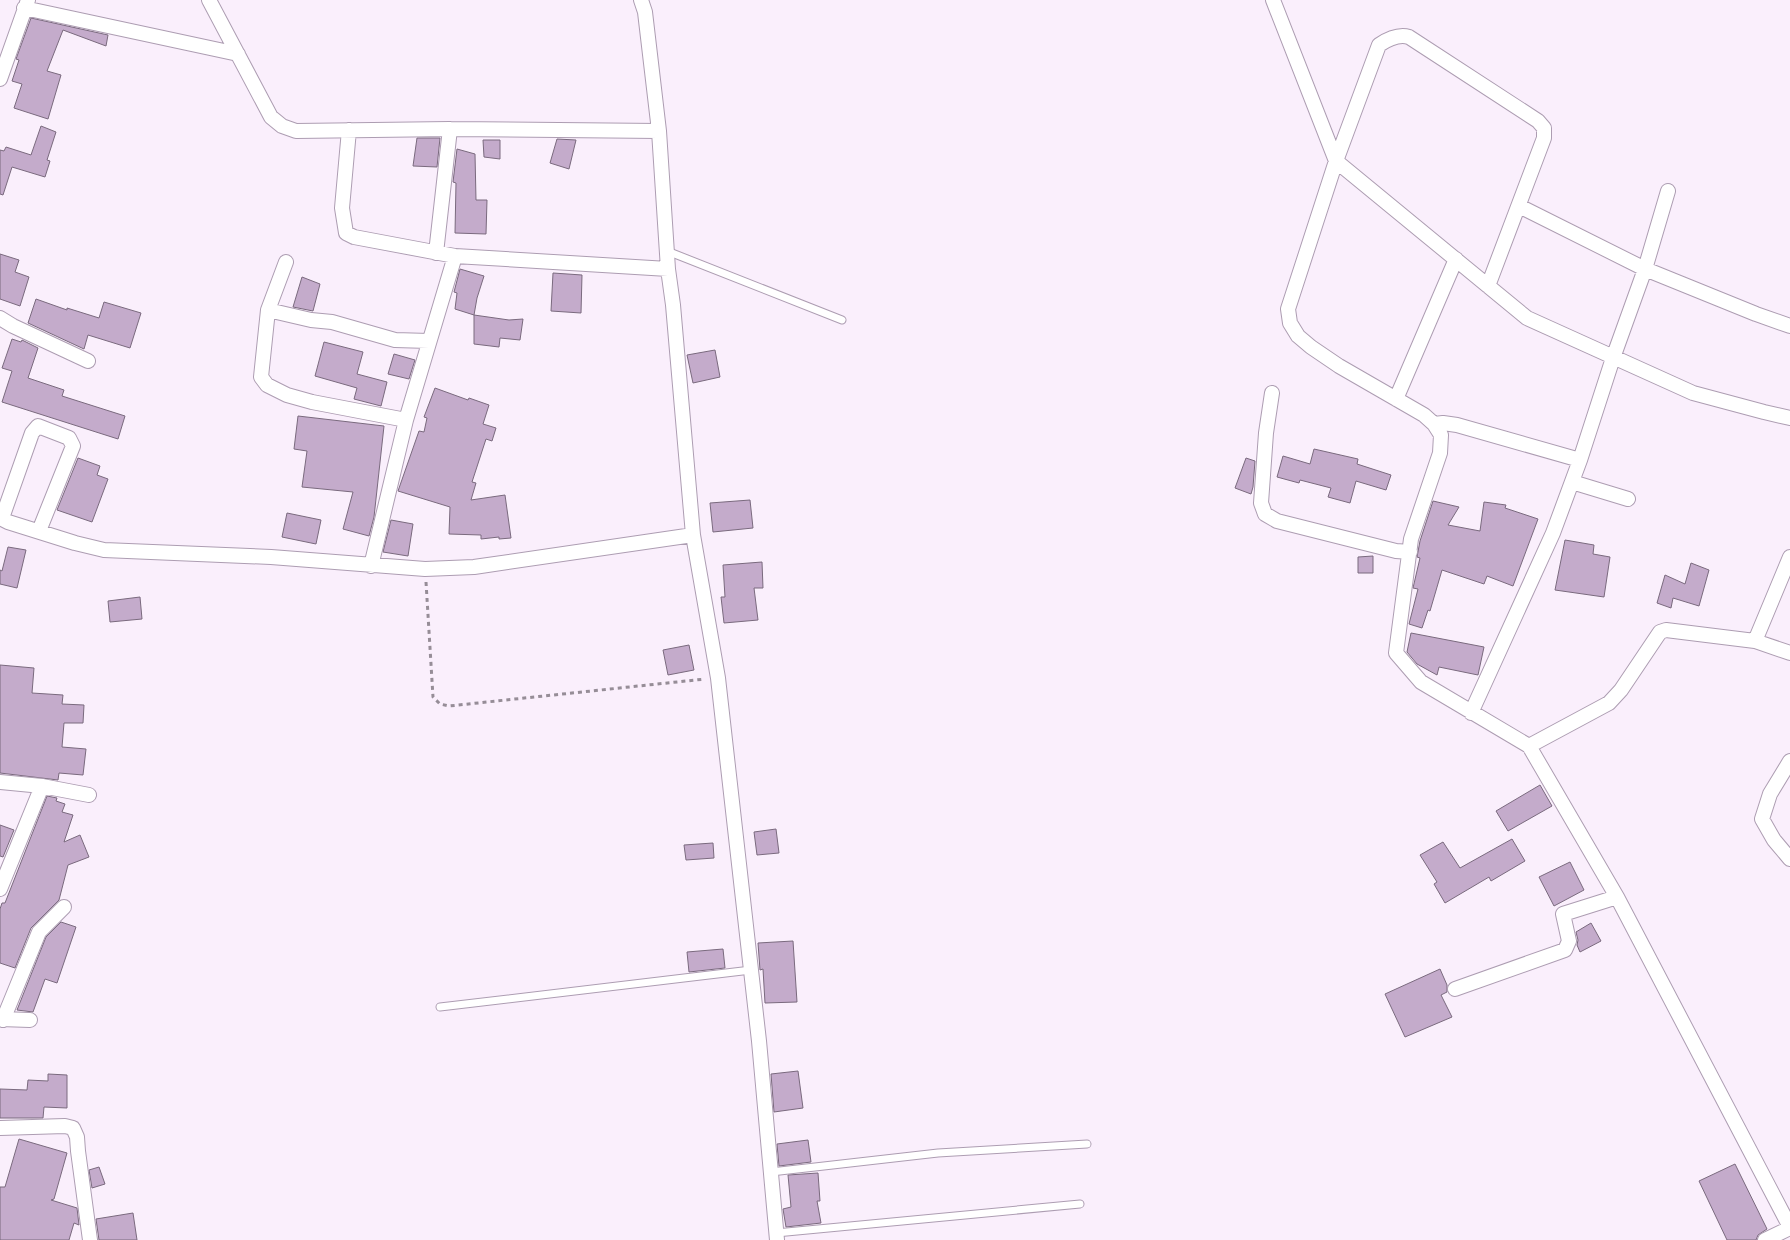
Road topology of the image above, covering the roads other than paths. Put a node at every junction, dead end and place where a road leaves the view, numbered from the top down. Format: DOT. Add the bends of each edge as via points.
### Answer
graph roads {
  1 [pos="209,0"];
  2 [pos="1273,0"];
  3 [pos="26,4"];
  4 [pos="646,4"];
  5 [pos="238,54"];
  6 [pos="0,79"];
  7 [pos="450,129"];
  8 [pos="349,130"];
  9 [pos="659,131"];
  10 [pos="1336,161"];
  11 [pos="1668,190"];
  12 [pos="1519,206"];
  13 [pos="667,251"];
  14 [pos="436,253"];
  15 [pos="455,256"];
  16 [pos="1456,259"];
  17 [pos="286,262"];
  18 [pos="668,269"];
  19 [pos="1645,269"];
  20 [pos="1488,286"];
  21 [pos="268,310"];
  22 [pos="0,318"];
  23 [pos="842,320"];
  24 [pos="1790,326"];
  25 [pos="429,342"];
  26 [pos="1613,358"];
  27 [pos="88,361"];
  28 [pos="1272,393"];
  29 [pos="1396,399"];
  30 [pos="1790,418"];
  31 [pos="406,420"];
  32 [pos="1434,424"];
  33 [pos="1580,460"];
  34 [pos="1572,482"];
  35 [pos="1628,499"];
  36 [pos="1,518"];
  37 [pos="39,531"];
  38 [pos="693,535"];
  39 [pos="1410,552"];
  40 [pos="1790,557"];
  41 [pos="371,566"];
  42 [pos="1755,640"];
  43 [pos="1790,653"];
  44 [pos="1471,713"];
  45 [pos="1529,746"];
  46 [pos="1790,761"];
  47 [pos="0,782"];
  48 [pos="42,786"];
  49 [pos="89,795"];
  50 [pos="1790,859"];
  51 [pos="0,889"];
  52 [pos="1617,896"];
  53 [pos="64,907"];
  54 [pos="750,970"];
  55 [pos="1455,989"];
  56 [pos="440,1007"];
  57 [pos="2,1020"];
  58 [pos="30,1020"];
  59 [pos="0,1128"];
  60 [pos="1086,1144"];
  61 [pos="771,1172"];
  62 [pos="1080,1204"];
  63 [pos="1790,1228"];
  64 [pos="776,1236"];
  65 [pos="90,1240"];
  66 [pos="1765,1240"];
  1 -- 5 [label="street"];
  2 -- 10 [label="street"];
  3 -- 5 [label="street"];
  3 -- 6 [label="street"];
  4 -- 9 [label="street"];
  5 -- 8 [label="street" via="271,117 282,126 296,131"];
  7 -- 8 [label="street"];
  7 -- 9 [label="street"];
  7 -- 14 [label="street"];
  8 -- 14 [label="street" via="342,208 346,233"];
  9 -- 13 [label="street"];
  10 -- 12 [label="street" via="1379,45 1388,39 1410,37 1544,128 1544,138"];
  10 -- 16 [label="street"];
  10 -- 29 [label="street" via="1288,309 1290,323 1298,336 1311,347"];
  11 -- 19 [label="street"];
  12 -- 19 [label="street"];
  12 -- 20 [label="street"];
  13 -- 18 [label="street"];
  13 -- 23 [label="lane"];
  14 -- 15 [label="street"];
  15 -- 18 [label="street"];
  15 -- 25 [label="street"];
  16 -- 20 [label="street"];
  16 -- 29 [label="street"];
  17 -- 21 [label="street"];
  18 -- 38 [label="street"];
  19 -- 24 [label="street"];
  19 -- 26 [label="street"];
  20 -- 26 [label="street" via="1527,318"];
  21 -- 25 [label="street" via="332,322 395,340"];
  21 -- 31 [label="street" via="261,377 267,385 312,402"];
  22 -- 27 [label="street"];
  25 -- 31 [label="street"];
  26 -- 30 [label="street" via="1693,393"];
  26 -- 33 [label="street"];
  28 -- 39 [label="street" via="1261,503 1265,514 1277,521"];
  29 -- 32 [label="street"];
  31 -- 41 [label="street"];
  32 -- 33 [label="street" via="1457,425"];
  32 -- 39 [label="street" via="1441,435 1440,453 1411,539"];
  33 -- 34 [label="street"];
  34 -- 35 [label="street"];
  34 -- 44 [label="street" via="1553,533"];
  36 -- 37 [label="street"];
  36 -- 37 [label="street" via="32,433 38,426 69,438 73,446"];
  37 -- 41 [label="street" via="104,550 271,557"];
  38 -- 41 [label="street" via="474,567"];
  38 -- 54 [label="street" via="718,678"];
  39 -- 44 [label="street" via="1396,652 1421,682"];
  40 -- 42 [label="street"];
  42 -- 43 [label="street"];
  42 -- 45 [label="street" via="1660,632 1609,703"];
  44 -- 45 [label="street"];
  45 -- 52 [label="street"];
  46 -- 50 [label="street" via="1770,794 1762,819"];
  47 -- 48 [label="street"];
  48 -- 49 [label="street"];
  48 -- 51 [label="street"];
  52 -- 55 [label="street" via="1563,914 1569,941 1565,950"];
  52 -- 63 [label="street"];
  53 -- 57 [label="street" via="39,932"];
  54 -- 56 [label="lane"];
  54 -- 61 [label="street"];
  57 -- 58 [label="street"];
  59 -- 65 [label="street" via="73,1128 77,1137"];
  60 -- 61 [label="lane" via="938,1153"];
  61 -- 64 [label="street"];
  62 -- 64 [label="lane"];
  63 -- 66 [label="street"];
}
